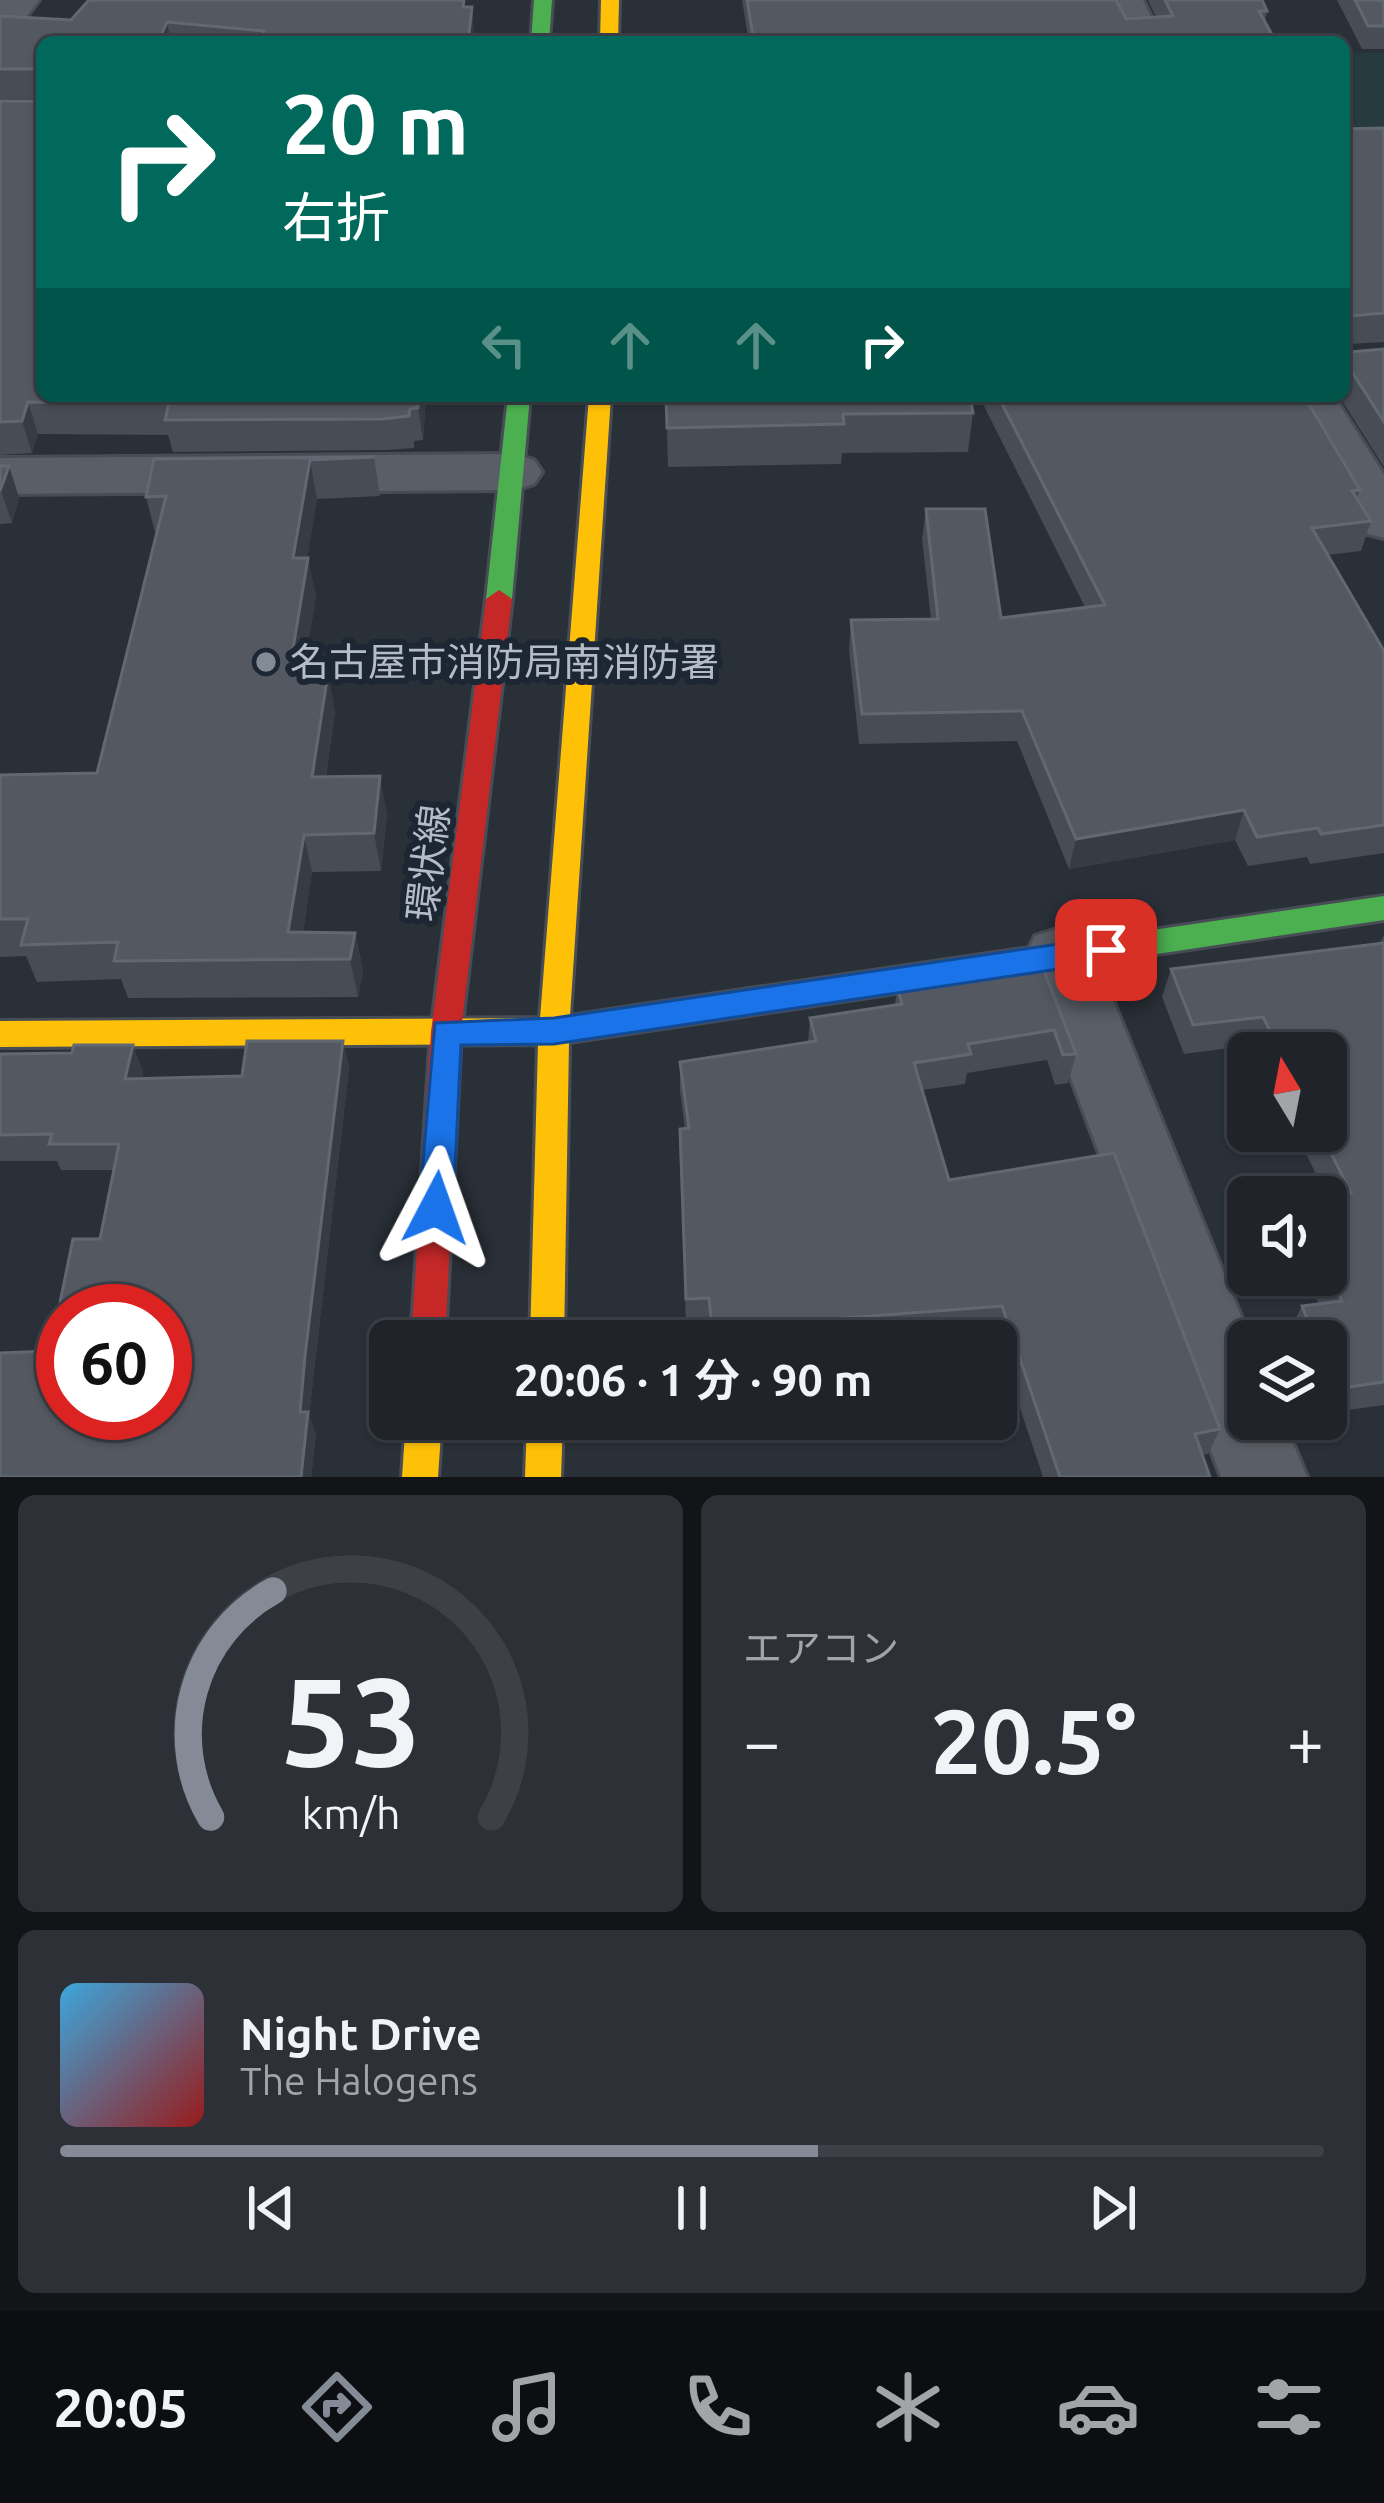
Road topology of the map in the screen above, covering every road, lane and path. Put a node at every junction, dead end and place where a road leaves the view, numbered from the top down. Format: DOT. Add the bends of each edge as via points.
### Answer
graph roads {
  1 [pos="20,0"];
  2 [pos="543,0"];
  3 [pos="610,0"];
  4 [pos="1123,0"];
  5 [pos="0,23"];
  6 [pos="540,36"];
  7 [pos="609,36"];
  8 [pos="1139,36"];
  9 [pos="520,402"];
  10 [pos="600,402"];
  11 [pos="1312,402"];
  12 [pos="515,472"];
  13 [pos="0,476"];
  14 [pos="1384,520"];
  15 [pos="1384,908"];
  16 [pos="1060,956"];
  17 [pos="554,1031"];
  18 [pos="446,1032"];
  19 [pos="0,1034"];
  20 [pos="429,1320"];
  21 [pos="547,1320"];
  22 [pos="423,1440"];
  23 [pos="544,1440"];
  24 [pos="420,1477"];
  25 [pos="543,1477"];
  26 [pos="1264,1477"];
  1 -- 5 [label="street"];
  2 -- 6 [label="main road"];
  3 -- 7 [label="main road"];
  4 -- 8 [label="street"];
  9 -- 12 [label="main road, 環状線"];
  10 -- 17 [label="main road"];
  11 -- 14 [label="street"];
  12 -- 13 [label="street"];
  12 -- 18 [label="main road, 環状線"];
  15 -- 16 [label="main road"];
  16 -- 17 [label="main road"];
  16 -- 26 [label="street"];
  17 -- 18 [label="main road"];
  17 -- 21 [label="main road"];
  18 -- 19 [label="main road"];
  18 -- 20 [label="main road, 環状線"];
  22 -- 24 [label="main road"];
  23 -- 25 [label="main road"];
}
